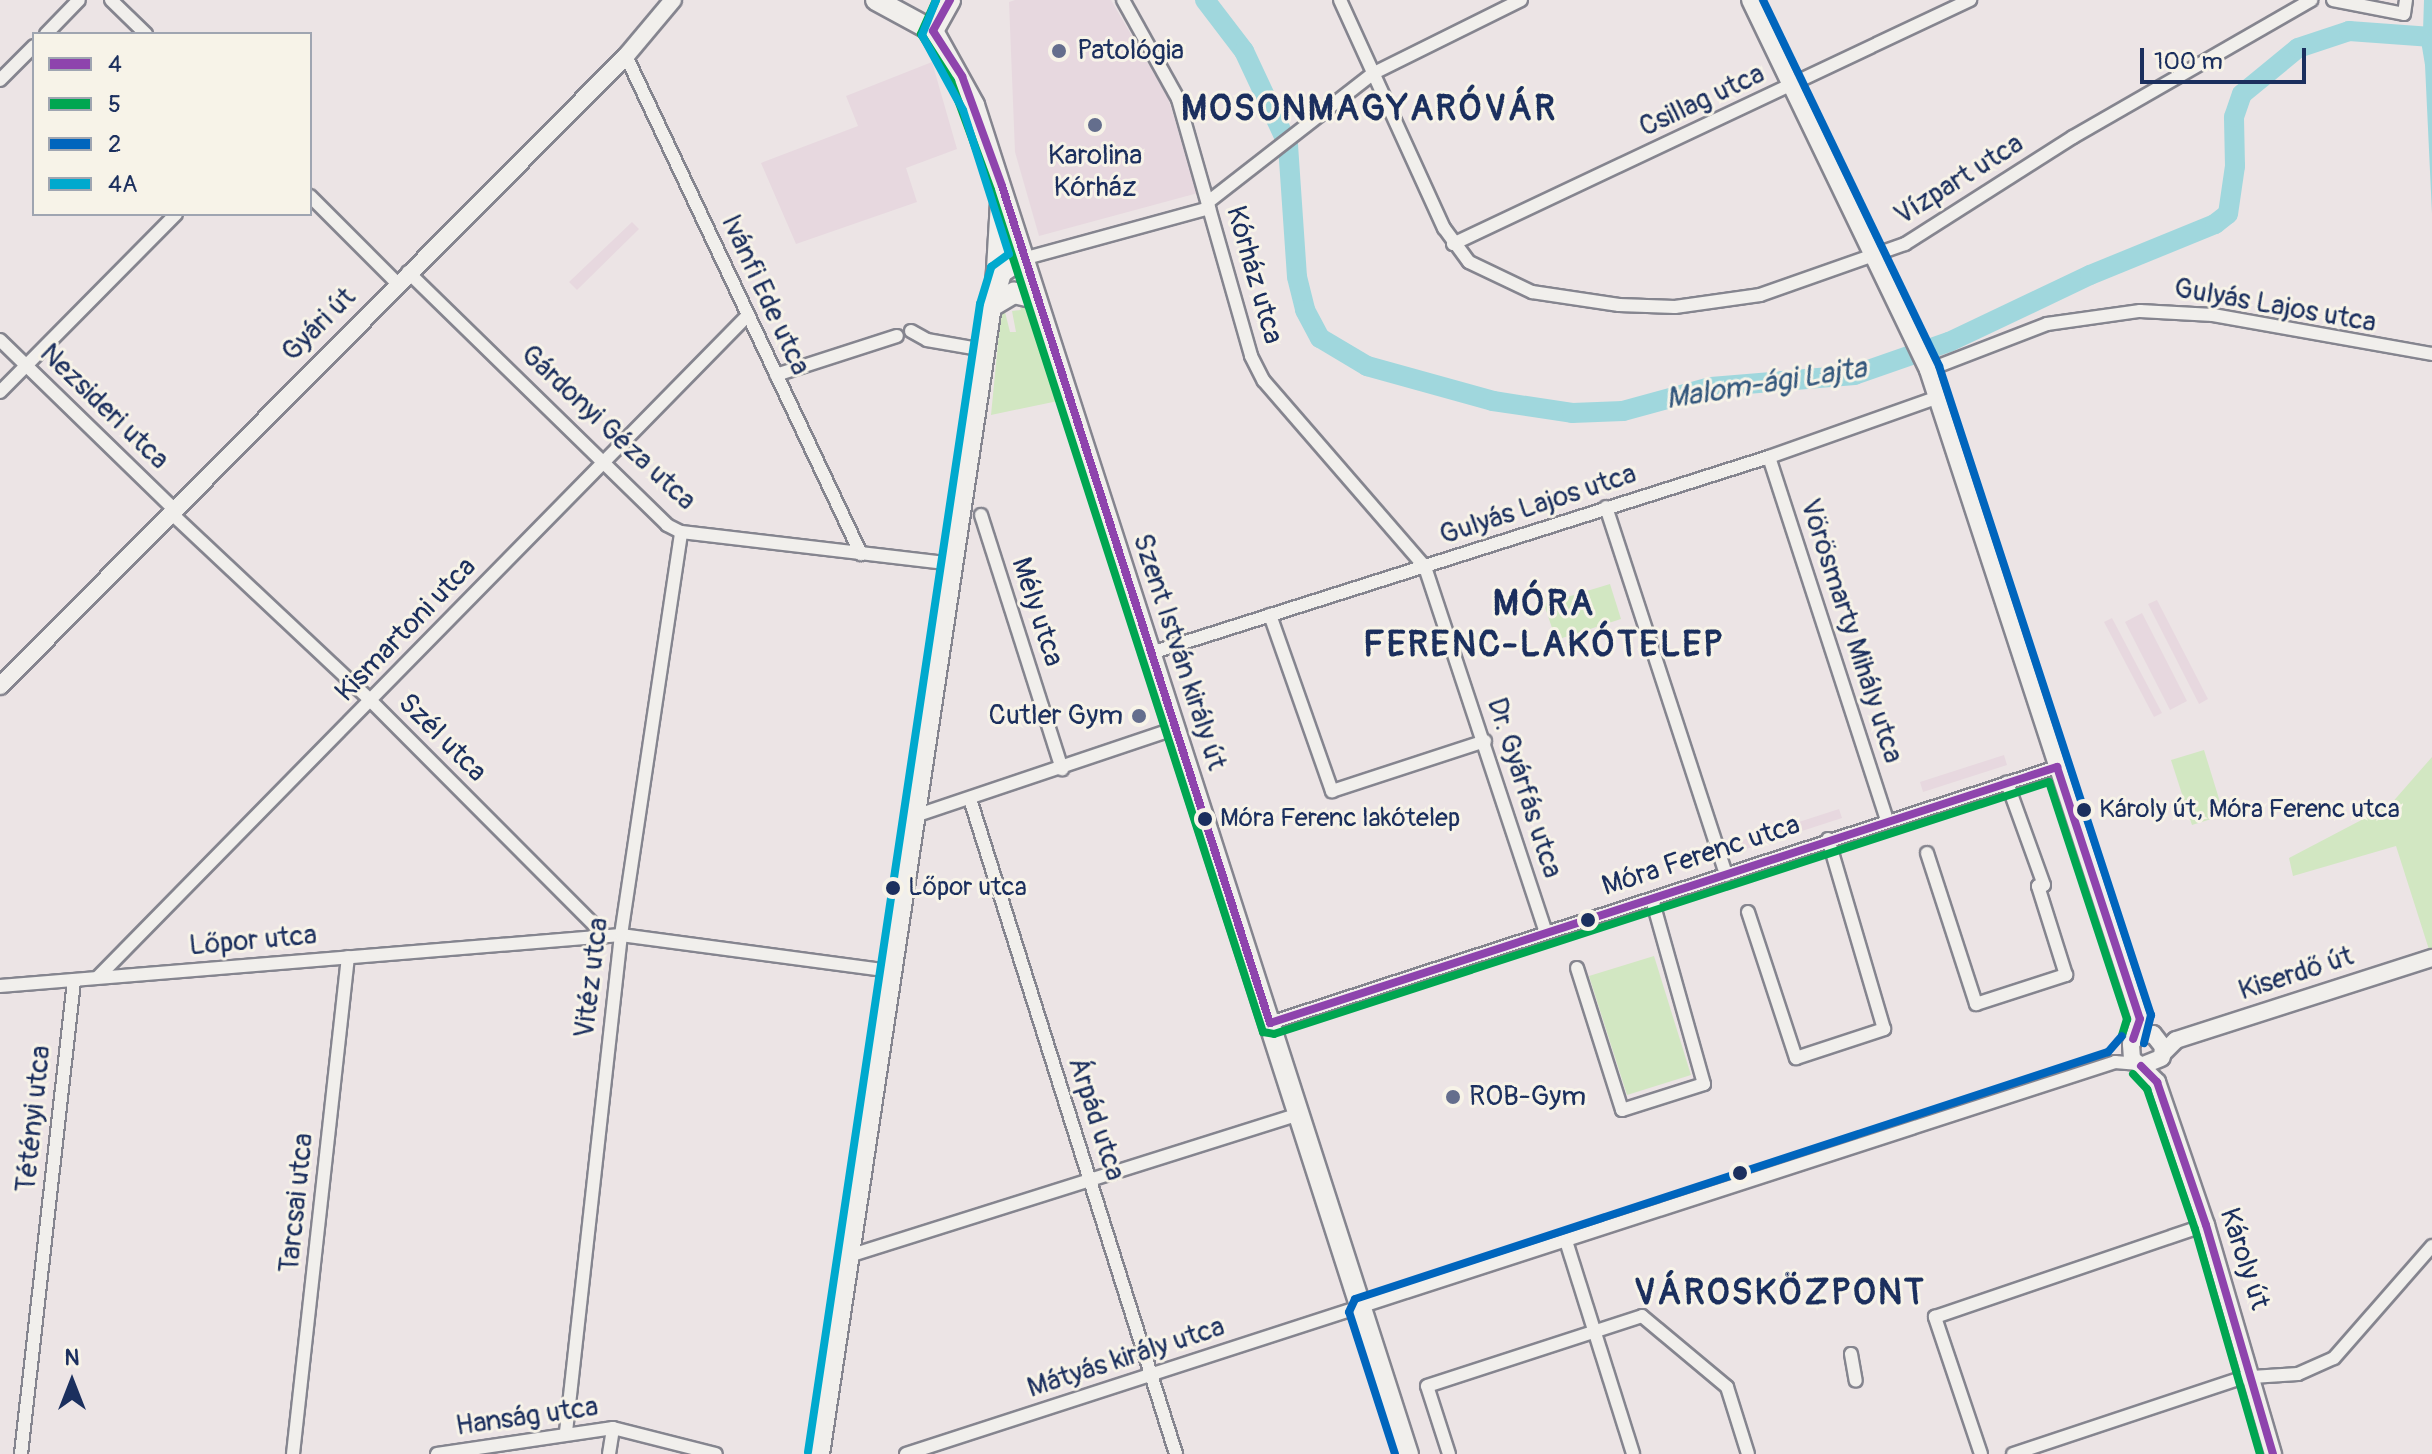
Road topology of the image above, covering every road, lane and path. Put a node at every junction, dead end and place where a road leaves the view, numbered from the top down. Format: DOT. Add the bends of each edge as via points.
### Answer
graph roads {
  1 [pos="79,0"];
  2 [pos="111,0"];
  3 [pos="673,0"];
  4 [pos="876,0"];
  5 [pos="950,0"];
  6 [pos="1123,0"];
  7 [pos="1340,0"];
  8 [pos="1521,0"];
  9 [pos="1750,0"];
  10 [pos="1970,0"];
  11 [pos="2311,0"];
  12 [pos="2333,0"];
  13 [pos="2406,0"];
  14 [pos="933,31"];
  15 [pos="48,32"];
  16 [pos="144,32"];
  17 [pos="32,48"];
  18 [pos="626,56"];
  19 [pos="1374,73"];
  20 [pos="0,80"];
  21 [pos="1790,86"];
  22 [pos="1002,186"];
  23 [pos="312,198"];
  24 [pos="1208,205"];
  25 [pos="174,216"];
  26 [pos="1453,244"];
  27 [pos="1872,257"];
  28 [pos="1023,259"];
  29 [pos="403,278"];
  30 [pos="994,296"];
  31 [pos="1035,298"];
  32 [pos="748,315"];
  33 [pos="911,331"];
  34 [pos="897,336"];
  35 [pos="0,340"];
  36 [pos="985,350"];
  37 [pos="2432,354"];
  38 [pos="26,366"];
  39 [pos="1926,366"];
  40 [pos="776,375"];
  41 [pos="0,392"];
  42 [pos="1938,397"];
  43 [pos="1769,457"];
  44 [pos="603,462"];
  45 [pos="1606,507"];
  46 [pos="173,511"];
  47 [pos="981,515"];
  48 [pos="681,532"];
  49 [pos="861,554"];
  50 [pos="952,564"];
  51 [pos="1425,567"];
  52 [pos="1270,615"];
  53 [pos="1151,653"];
  54 [pos="0,686"];
  55 [pos="371,701"];
  56 [pos="1174,729"];
  57 [pos="1485,741"];
  58 [pos="2057,767"];
  59 [pos="1062,769"];
  60 [pos="2007,783"];
  61 [pos="970,799"];
  62 [pos="915,816"];
  63 [pos="1887,821"];
  64 [pos="1828,839"];
  65 [pos="1927,853"];
  66 [pos="1726,875"];
  67 [pos="1652,899"];
  68 [pos="1748,912"];
  69 [pos="1546,933"];
  70 [pos="604,935"];
  71 [pos="621,935"];
  72 [pos="348,957"];
  73 [pos="2432,958"];
  74 [pos="1577,968"];
  75 [pos="892,971"];
  76 [pos="98,977"];
  77 [pos="74,980"];
  78 [pos="0,986"];
  79 [pos="2140,1019"];
  80 [pos="1270,1023"];
  81 [pos="2132,1042"];
  82 [pos="2159,1046"];
  83 [pos="2115,1062"];
  84 [pos="2139,1065"];
  85 [pos="2157,1082"];
  86 [pos="1299,1114"];
  87 [pos="1091,1182"];
  88 [pos="2206,1225"];
  89 [pos="1566,1241"];
  90 [pos="2432,1246"];
  91 [pos="849,1256"];
  92 [pos="1361,1309"];
  93 [pos="1593,1331"];
  94 [pos="1851,1354"];
  95 [pos="1151,1376"];
  96 [pos="2252,1376"];
  97 [pos="1856,1381"];
  98 [pos="613,1428"];
  99 [pos="566,1432"];
  100 [pos="21,1454"];
  101 [pos="293,1454"];
  102 [pos="437,1454"];
  103 [pos="609,1454"];
  104 [pos="716,1454"];
  105 [pos="820,1454"];
  106 [pos="906,1454"];
  107 [pos="1176,1454"];
  108 [pos="1408,1454"];
  109 [pos="1449,1454"];
  110 [pos="1633,1454"];
  111 [pos="1748,1454"];
  112 [pos="1981,1454"];
  113 [pos="2013,1454"];
  114 [pos="2273,1454"];
  1 -- 15 [label="street"];
  2 -- 16 [label="street"];
  3 -- 18 [label="street, Gyári út"];
  4 -- 14 [label="main road"];
  5 -- 14 [label="main road"];
  6 -- 24 [label="street, Kórház utca" via="1178,99"];
  7 -- 19 [label="street, Vízpart utca"];
  8 -- 19 [label="street"];
  9 -- 21 [label="street"];
  10 -- 21 [label="street, Csillag utca"];
  11 -- 27 [label="street, Vízpart utca" via="2110,115 1905,244"];
  12 -- 13 [label="street" via="2404,14"];
  14 -- 22 [label="main road, Szent István király út" via="962,76"];
  17 -- 20 [label="street"];
  18 -- 29 [label="street, Gyári út"];
  18 -- 32 [label="street, Ivánfi Ede utca"];
  19 -- 24 [label="street"];
  19 -- 26 [label="street, Vízpart utca"];
  21 -- 26 [label="street, Csillag utca"];
  21 -- 27 [label="street"];
  22 -- 28 [label="main road, Szent István király út"];
  22 -- 30 [label="main road"];
  23 -- 29 [label="street, Gárdonyi Géza utca"];
  24 -- 28 [label="street"];
  24 -- 51 [label="street, Kórház utca" via="1251,356 1264,381"];
  25 -- 38 [label="street"];
  26 -- 27 [label="street, Vízpart utca" via="1469,262 1532,292 1633,306 1675,307 1760,295"];
  27 -- 39 [label="street"];
  28 -- 30 [label="main road" via="1006,268"];
  28 -- 31 [label="main road, Szent István király út"];
  29 -- 44 [label="street, Gárdonyi Géza utca"];
  29 -- 46 [label="street, Gyári út"];
  30 -- 31 [label="main road"];
  30 -- 36 [label="main road"];
  31 -- 53 [label="main road, Szent István király út"];
  32 -- 40 [label="street, Ivánfi Ede utca"];
  32 -- 44 [label="street, Kismartoni utca"];
  33 -- 36 [label="street" via="927,340"];
  34 -- 40 [label="street"];
  35 -- 38 [label="street, Nezsideri utca"];
  36 -- 50 [label="main road"];
  37 -- 39 [label="street, Gulyás Lajos utca" via="2213,315 2140,311 2056,322"];
  38 -- 41 [label="street"];
  38 -- 46 [label="street, Nezsideri utca"];
  39 -- 42 [label="street"];
  40 -- 49 [label="street, Ivánfi Ede utca"];
  42 -- 43 [label="street, Gulyás Lajos utca"];
  42 -- 58 [label="street"];
  43 -- 45 [label="street, Gulyás Lajos utca"];
  43 -- 63 [label="street, Vörösmarty Mihály utca"];
  44 -- 48 [label="street, Gárdonyi Géza utca"];
  44 -- 55 [label="street, Kismartoni utca"];
  45 -- 51 [label="street, Gulyás Lajos utca"];
  45 -- 66 [label="street"];
  46 -- 54 [label="street, Gyári út"];
  46 -- 55 [label="street, Szél utca"];
  47 -- 59 [label="street, Mély utca"];
  48 -- 49 [label="street, Gárdonyi Géza utca"];
  48 -- 71 [label="street, Vitéz utca"];
  49 -- 50 [label="street, Gárdonyi Géza utca"];
  50 -- 62 [label="main road"];
  51 -- 52 [label="street, Gulyás Lajos utca"];
  51 -- 57 [label="street, Dr. Gyárfás utca"];
  52 -- 53 [label="street, Gulyás Lajos utca"];
  52 -- 57 [label="street" via="1332,791"];
  53 -- 56 [label="main road, Szent István király út"];
  55 -- 70 [label="street, Szél utca"];
  55 -- 76 [label="street, Kismartoni utca"];
  56 -- 59 [label="street"];
  56 -- 80 [label="main road, Szent István király út"];
  57 -- 69 [label="street, Dr. Gyárfás utca"];
  58 -- 60 [label="street, Móra Ferenc utca"];
  58 -- 79 [label="street"];
  59 -- 61 [label="street"];
  60 -- 63 [label="street, Móra Ferenc utca"];
  60 -- 65 [label="street" via="2044,885 2038,886 2066,975 1976,1004"];
  61 -- 62 [label="street"];
  61 -- 87 [label="street, Árpád utca"];
  62 -- 75 [label="main road"];
  63 -- 64 [label="street, Móra Ferenc utca"];
  64 -- 66 [label="street, Móra Ferenc utca"];
  64 -- 68 [label="street" via="1884,1029 1796,1058"];
  66 -- 67 [label="street, Móra Ferenc utca"];
  67 -- 69 [label="street, Móra Ferenc utca"];
  67 -- 74 [label="street" via="1704,1084 1622,1110"];
  69 -- 80 [label="street, Móra Ferenc utca"];
  70 -- 71 [label="street, Lőpor utca"];
  70 -- 72 [label="street, Lőpor utca"];
  71 -- 75 [label="street, Lőpor utca"];
  71 -- 99 [label="street, Vitéz utca"];
  72 -- 76 [label="street, Lőpor utca"];
  72 -- 101 [label="street, Tarcsai utca"];
  73 -- 82 [label="street, Kiserdő út"];
  75 -- 91 [label="main road"];
  76 -- 77 [label="street, Lőpor utca"];
  77 -- 78 [label="street, Lőpor utca"];
  77 -- 100 [label="street, Tétényi utca"];
  79 -- 81 [label="street"];
  79 -- 82 [label="street"];
  80 -- 86 [label="main road, Szent István király út"];
  81 -- 82 [label="street"];
  81 -- 83 [label="street"];
  81 -- 84 [label="street"];
  82 -- 84 [label="street"];
  82 -- 85 [label="street, Károly út"];
  83 -- 84 [label="street"];
  83 -- 89 [label="street, Mátyás király utca"];
  84 -- 85 [label="street, Károly út"];
  85 -- 88 [label="street, Károly út"];
  86 -- 87 [label="street"];
  86 -- 92 [label="main road, Szent István király út"];
  87 -- 91 [label="street"];
  87 -- 95 [label="street, Árpád utca"];
  88 -- 96 [label="street, Károly út"];
  88 -- 112 [label="street" via="1935,1317"];
  89 -- 92 [label="street, Mátyás király utca"];
  89 -- 93 [label="street"];
  90 -- 96 [label="street" via="2334,1358 2298,1374"];
  91 -- 105 [label="main road"];
  92 -- 95 [label="street, Mátyás király utca"];
  92 -- 108 [label="main road, Szent István király út"];
  93 -- 109 [label="street" via="1427,1386"];
  93 -- 110 [label="street"];
  93 -- 111 [label="street" via="1642,1316 1727,1387"];
  94 -- 97 [label="street"];
  95 -- 106 [label="street, Mátyás király utca"];
  95 -- 107 [label="street, Árpád utca"];
  96 -- 113 [label="street"];
  96 -- 114 [label="street, Károly út"];
  98 -- 99 [label="street, Hanság utca"];
  98 -- 103 [label="street"];
  98 -- 104 [label="street, Hanság utca"];
  99 -- 102 [label="street, Hanság utca"];
}
